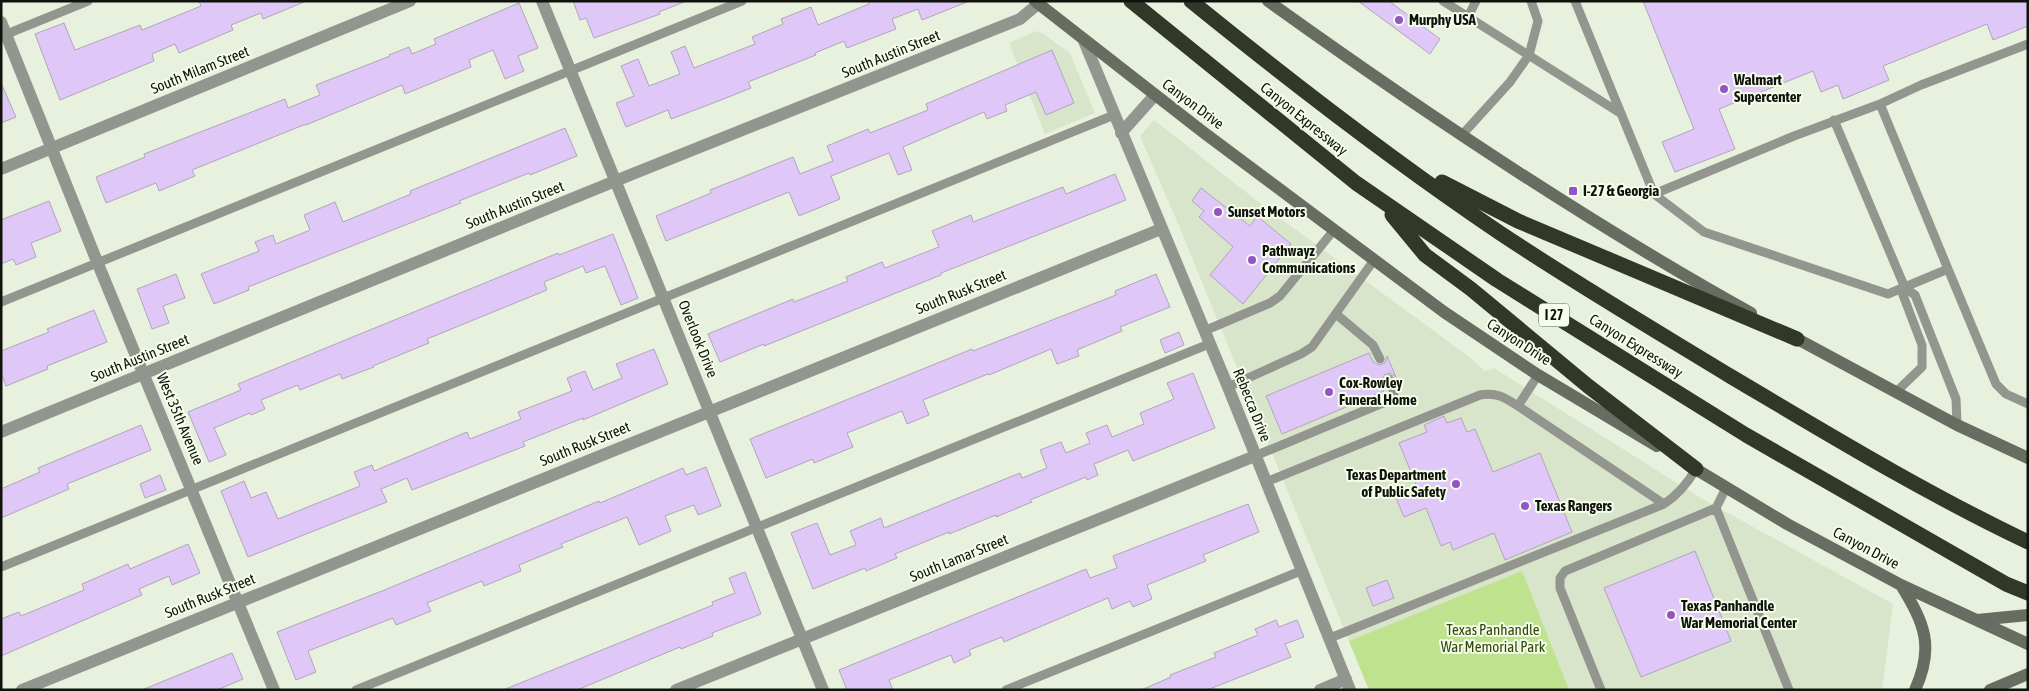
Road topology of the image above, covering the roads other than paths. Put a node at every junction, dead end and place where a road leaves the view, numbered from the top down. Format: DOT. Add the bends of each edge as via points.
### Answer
graph roads {
  1 [pos="88,1"];
  2 [pos="410,1"];
  3 [pos="542,1"];
  4 [pos="742,1"];
  5 [pos="1131,1"];
  6 [pos="1191,1"];
  7 [pos="1268,1"];
  8 [pos="1443,1"];
  9 [pos="1476,1"];
  10 [pos="1531,1"];
  11 [pos="1575,1"];
  12 [pos="1036,2"];
  13 [pos="1468,17"];
  14 [pos="1,22"];
  15 [pos="4,36"];
  16 [pos="1084,41"];
  17 [pos="2028,44"];
  18 [pos="1529,55"];
  19 [pos="571,70"];
  20 [pos="1155,95"];
  21 [pos="1880,104"];
  22 [pos="1620,114"];
  23 [pos="1114,115"];
  24 [pos="1834,120"];
  25 [pos="1121,133"];
  26 [pos="1461,136"];
  27 [pos="51,148"];
  28 [pos="1396,159"];
  29 [pos="1,169"];
  30 [pos="616,181"];
  31 [pos="1654,194"];
  32 [pos="1381,202"];
  33 [pos="1161,229"];
  34 [pos="1334,230"];
  35 [pos="1374,260"];
  36 [pos="98,264"];
  37 [pos="1948,269"];
  38 [pos="1905,288"];
  39 [pos="663,296"];
  40 [pos="1,302"];
  41 [pos="1336,314"];
  42 [pos="1204,331"];
  43 [pos="1797,339"];
  44 [pos="1209,344"];
  45 [pos="1380,359"];
  46 [pos="144,374"];
  47 [pos="1538,375"];
  48 [pos="1389,379"];
  49 [pos="1228,386"];
  50 [pos="1896,392"];
  51 [pos="2028,404"];
  52 [pos="1518,406"];
  53 [pos="710,411"];
  54 [pos="1957,425"];
  55 [pos="1,432"];
  56 [pos="1255,456"];
  57 [pos="2028,458"];
  58 [pos="1696,469"];
  59 [pos="1266,482"];
  60 [pos="1726,488"];
  61 [pos="193,490"];
  62 [pos="1664,504"];
  63 [pos="1716,508"];
  64 [pos="757,527"];
  65 [pos="2028,542"];
  66 [pos="1,567"];
  67 [pos="1303,570"];
  68 [pos="1901,585"];
  69 [pos="2028,593"];
  70 [pos="239,601"];
  71 [pos="2028,615"];
  72 [pos="1975,620"];
  73 [pos="1330,638"];
  74 [pos="802,639"];
  75 [pos="2028,644"];
  76 [pos="2028,674"];
  77 [pos="1348,685"];
  78 [pos="22,690"];
  79 [pos="274,690"];
  80 [pos="356,690"];
  81 [pos="676,690"];
  82 [pos="823,690"];
  83 [pos="1006,690"];
  84 [pos="1320,690"];
  85 [pos="1601,690"];
  86 [pos="1789,690"];
  87 [pos="1915,690"];
  88 [pos="1990,690"];
  1 -- 15 [label="lane"];
  2 -- 27 [label="street, South Milam Street"];
  3 -- 19 [label="street, Overlook Drive"];
  4 -- 19 [label="lane"];
  5 -- 32 [label="highway, Canyon Expressway / I 27"];
  6 -- 28 [label="highway, Canyon Expressway / I 27"];
  7 -- 26 [label="main road"];
  8 -- 13 [label="lane"];
  9 -- 13 [label="lane"];
  10 -- 18 [label="lane" via="1538,21"];
  11 -- 22 [label="lane"];
  12 -- 16 [label="main road, Canyon Drive"];
  12 -- 30 [label="street, South Austin Street" via="1020,19"];
  13 -- 18 [label="lane"];
  14 -- 15 [label="street, West 35th Avenue"];
  15 -- 27 [label="street, West 35th Avenue"];
  16 -- 20 [label="main road, Canyon Drive"];
  16 -- 23 [label="street, Rebecca Drive"];
  17 -- 21 [label="lane"];
  18 -- 22 [label="lane"];
  18 -- 26 [label="lane" via="1510,82"];
  19 -- 30 [label="street, Overlook Drive"];
  19 -- 36 [label="lane"];
  20 -- 25 [label="street"];
  20 -- 34 [label="main road, Canyon Drive"];
  21 -- 24 [label="lane"];
  21 -- 37 [label="lane"];
  22 -- 31 [label="lane"];
  23 -- 25 [label="street, Rebecca Drive"];
  23 -- 39 [label="lane"];
  24 -- 31 [label="lane"];
  24 -- 38 [label="lane"];
  25 -- 33 [label="street, Rebecca Drive"];
  26 -- 43 [label="main road" via="1710,291"];
  27 -- 29 [label="street, South Milam Street"];
  27 -- 36 [label="street, West 35th Avenue"];
  28 -- 43 [label="highway" via="1518,220"];
  28 -- 65 [label="highway, Canyon Expressway / I 27" via="1500,233 1594,294 1874,462 1972,516"];
  30 -- 39 [label="street, Overlook Drive"];
  30 -- 46 [label="street, South Austin Street"];
  31 -- 38 [label="lane" via="1704,232 1888,294"];
  32 -- 58 [label="highway" via="1425,255"];
  32 -- 69 [label="highway, Canyon Expressway / I 27" via="1497,280 1746,435 2006,584"];
  33 -- 42 [label="street, Rebecca Drive"];
  33 -- 53 [label="street, South Rusk Street"];
  34 -- 35 [label="main road, Canyon Drive"];
  34 -- 42 [label="lane" via="1280,296"];
  35 -- 41 [label="lane"];
  35 -- 47 [label="main road, Canyon Drive"];
  36 -- 40 [label="lane"];
  36 -- 46 [label="street, West 35th Avenue"];
  37 -- 38 [label="lane"];
  37 -- 51 [label="lane" via="1996,384 2006,394"];
  38 -- 50 [label="lane" via="1903,295 1922,345 1922,367"];
  38 -- 54 [label="lane" via="1915,295 1956,399"];
  39 -- 53 [label="street, Overlook Drive"];
  39 -- 61 [label="lane"];
  41 -- 45 [label="lane" via="1373,345"];
  41 -- 49 [label="lane" via="1312,347"];
  42 -- 44 [label="street, Rebecca Drive"];
  43 -- 50 [label="main road"];
  44 -- 49 [label="street, Rebecca Drive"];
  44 -- 64 [label="lane"];
  46 -- 55 [label="street, South Austin Street"];
  46 -- 61 [label="street, West 35th Avenue"];
  47 -- 52 [label="lane"];
  47 -- 58 [label="main road, Canyon Drive"];
  48 -- 56 [label="lane" via="1394,393 1390,400"];
  49 -- 56 [label="street, Rebecca Drive"];
  50 -- 54 [label="main road"];
  52 -- 59 [label="lane" via="1502,395 1480,395"];
  52 -- 62 [label="lane"];
  53 -- 64 [label="street, Overlook Drive"];
  53 -- 70 [label="street, South Rusk Street"];
  54 -- 57 [label="main road"];
  56 -- 59 [label="street, Rebecca Drive"];
  56 -- 74 [label="street, South Lamar Street"];
  58 -- 60 [label="main road, Canyon Drive"];
  58 -- 62 [label="lane" via="1686,485"];
  59 -- 67 [label="street, Rebecca Drive"];
  60 -- 63 [label="lane"];
  60 -- 68 [label="main road, Canyon Drive"];
  61 -- 66 [label="lane"];
  61 -- 70 [label="street, West 35th Avenue"];
  62 -- 73 [label="lane"];
  63 -- 85 [label="lane" via="1565,571 1560,578 1560,588"];
  63 -- 86 [label="lane"];
  64 -- 74 [label="street, Overlook Drive"];
  64 -- 80 [label="lane"];
  67 -- 73 [label="street, Rebecca Drive"];
  67 -- 83 [label="lane"];
  68 -- 72 [label="main road, Canyon Drive"];
  68 -- 87 [label="main road" via="1918,614 1926,645"];
  70 -- 78 [label="street, South Rusk Street"];
  70 -- 79 [label="street, West 35th Avenue"];
  71 -- 72 [label="main road"];
  72 -- 75 [label="main road, Canyon Drive"];
  73 -- 77 [label="street, Rebecca Drive"];
  74 -- 81 [label="street, South Lamar Street"];
  74 -- 82 [label="street, Overlook Drive"];
  76 -- 88 [label="main road"];
  77 -- 84 [label="street"];
}
